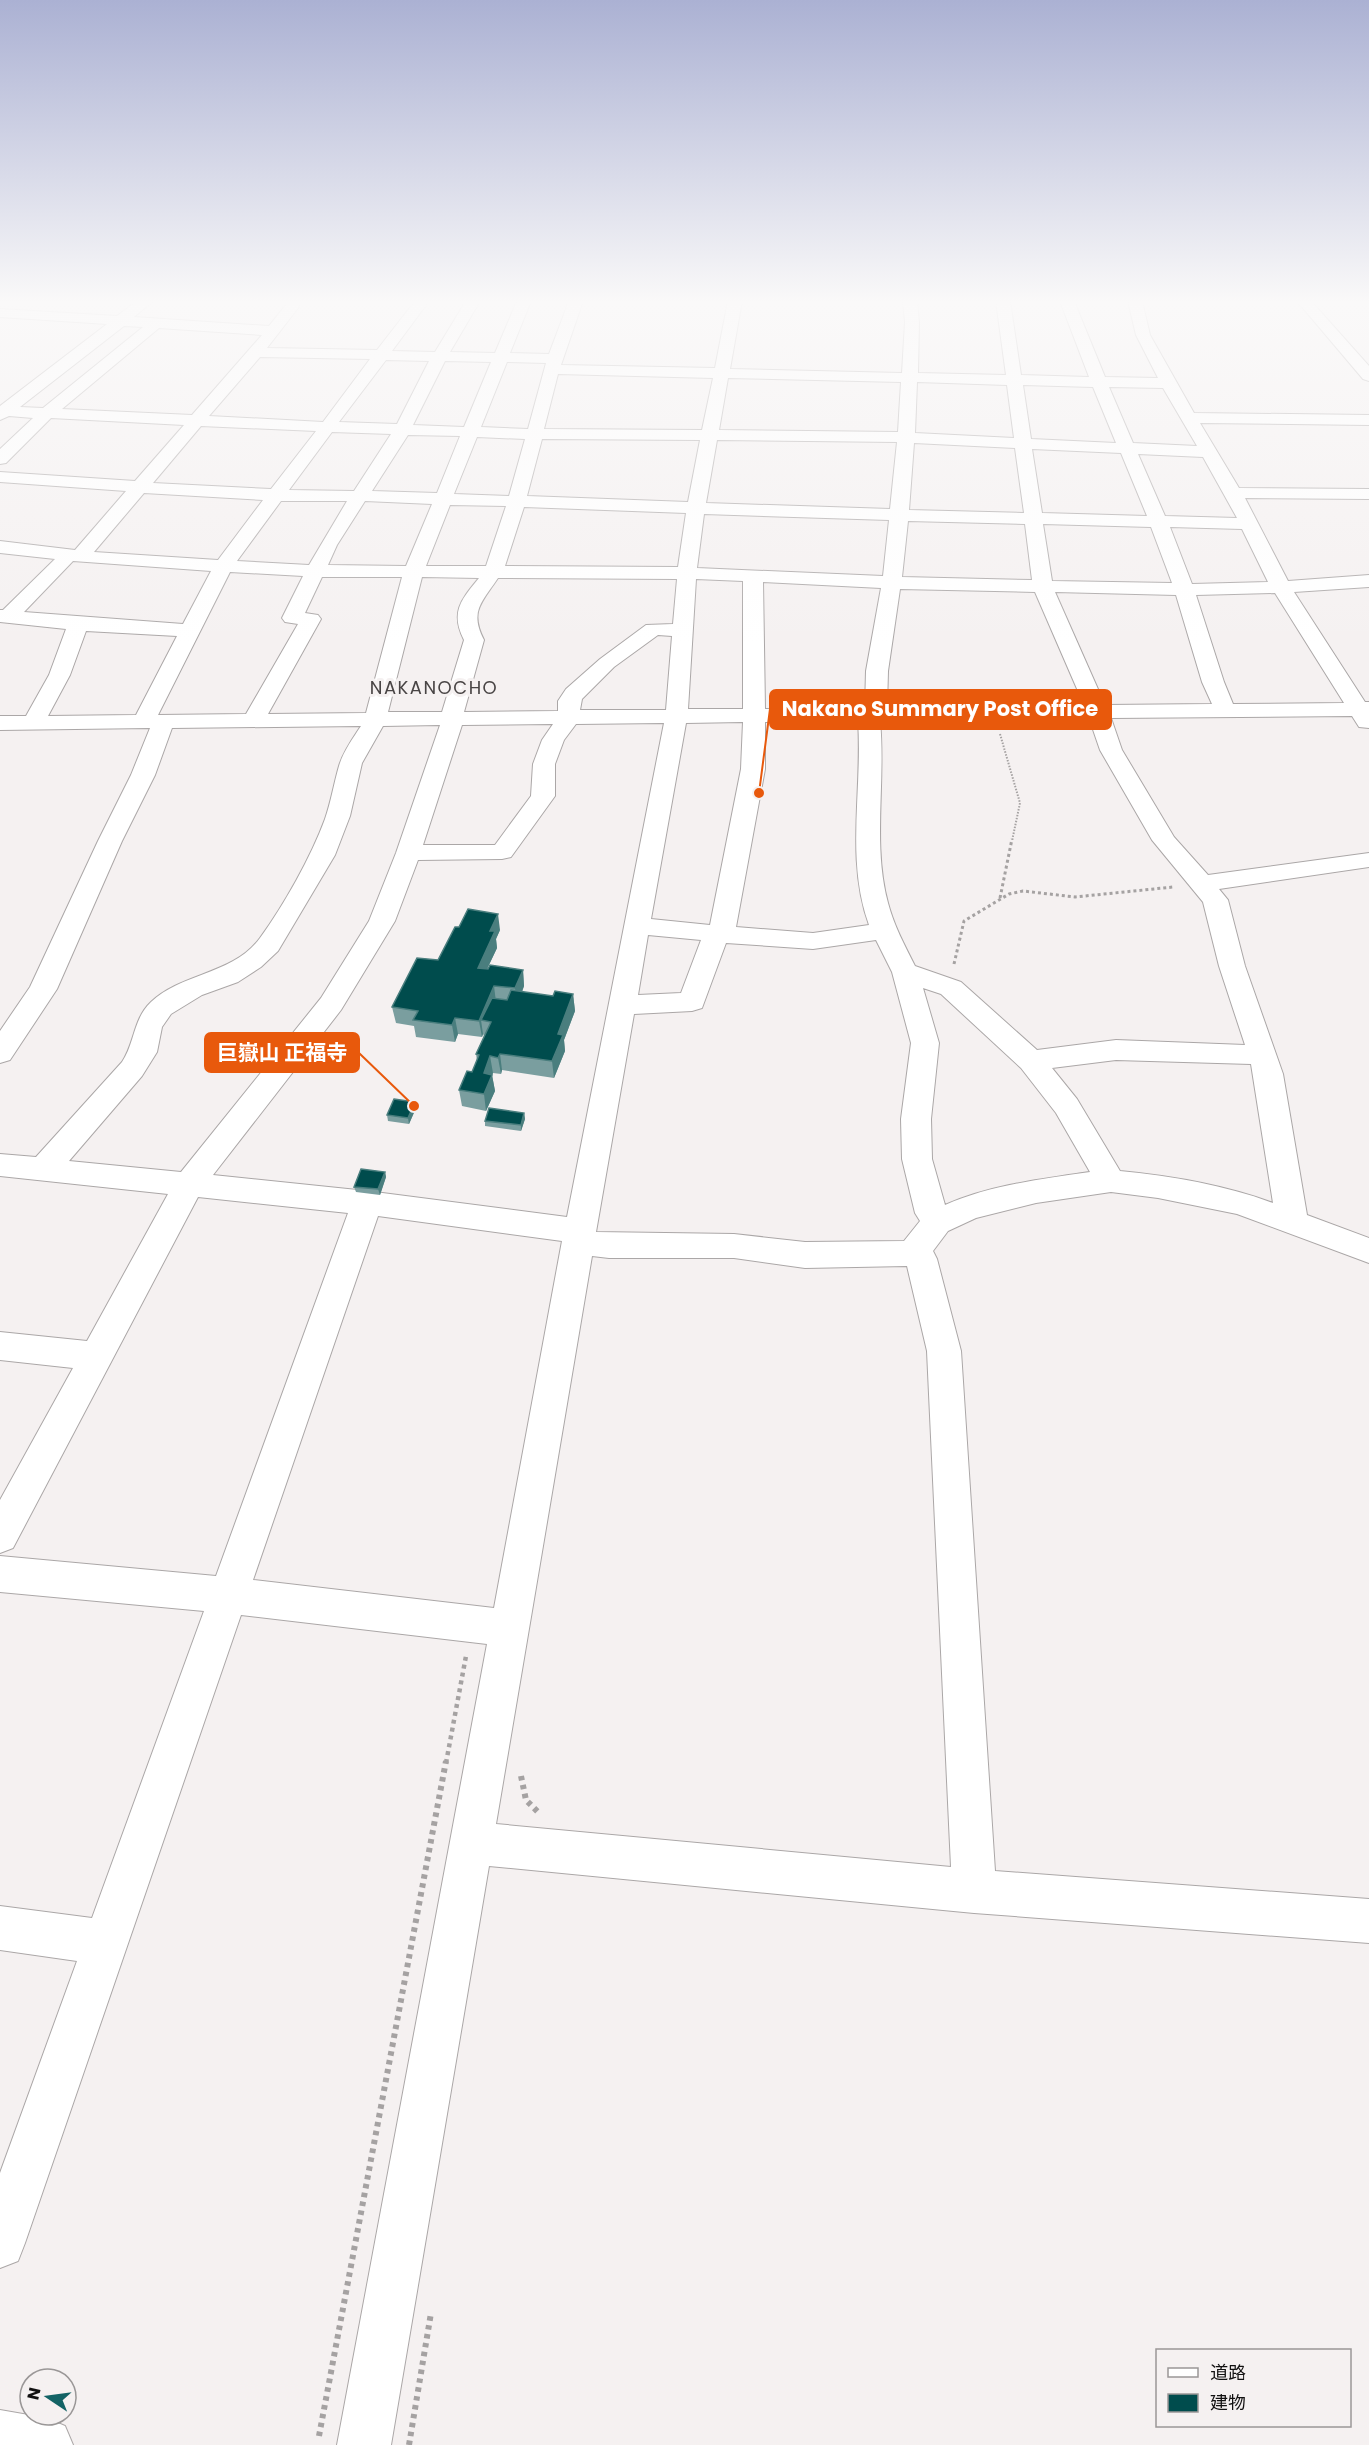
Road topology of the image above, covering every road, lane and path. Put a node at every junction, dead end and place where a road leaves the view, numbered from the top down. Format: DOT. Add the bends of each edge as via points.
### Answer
graph roads {
  1 [pos="45,415"];
  2 [pos="86,415"];
  3 [pos="201,415"];
  4 [pos="338,415"];
  5 [pos="410,415"];
  6 [pos="477,415"];
  7 [pos="540,415"];
  8 [pos="713,415"];
  9 [pos="907,415"];
  10 [pos="1018,415"];
  11 [pos="1113,415"];
  12 [pos="1187,415"];
  13 [pos="1189,418"];
  14 [pos="1369,420"];
  15 [pos="196,421"];
  16 [pos="329,427"];
  17 [pos="403,429"];
  18 [pos="471,430"];
  19 [pos="535,434"];
  20 [pos="709,435"];
  21 [pos="905,438"];
  22 [pos="1022,444"];
  23 [pos="1128,450"];
  24 [pos="1210,452"];
  25 [pos="0,459"];
  26 [pos="0,477"];
  27 [pos="138,487"];
  28 [pos="1233,493"];
  29 [pos="1369,494"];
  30 [pos="276,495"];
  31 [pos="362,496"];
  32 [pos="444,500"];
  33 [pos="517,503"];
  34 [pos="696,507"];
  35 [pos="897,515"];
  36 [pos="1033,519"];
  37 [pos="1157,522"];
  38 [pos="1249,524"];
  39 [pos="0,547"];
  40 [pos="74,556"];
  41 [pos="223,567"];
  42 [pos="315,571"];
  43 [pos="494,571"];
  44 [pos="413,573"];
  45 [pos="687,573"];
  46 [pos="753,575"];
  47 [pos="1369,580"];
  48 [pos="892,581"];
  49 [pos="1043,587"];
  50 [pos="1281,587"];
  51 [pos="1183,590"];
  52 [pos="4,616"];
  53 [pos="78,624"];
  54 [pos="682,630"];
  55 [pos="190,631"];
  56 [pos="1225,710"];
  57 [pos="1097,711"];
  58 [pos="994,713"];
  59 [pos="872,714"];
  60 [pos="1365,714"];
  61 [pos="753,716"];
  62 [pos="676,717"];
  63 [pos="568,718"];
  64 [pos="453,719"];
  65 [pos="375,720"];
  66 [pos="254,721"];
  67 [pos="153,722"];
  68 [pos="16,723"];
  69 [pos="0,742"];
  70 [pos="408,853"];
  71 [pos="1369,860"];
  72 [pos="1201,884"];
  73 [pos="1000,899"];
  74 [pos="637,926"];
  75 [pos="884,931"];
  76 [pos="718,934"];
  77 [pos="905,972"];
  78 [pos="951,988"];
  79 [pos="622,1005"];
  80 [pos="0,1053"];
  81 [pos="1262,1055"];
  82 [pos="1031,1060"];
  83 [pos="0,1165"];
  84 [pos="43,1170"];
  85 [pos="1111,1181"];
  86 [pos="189,1184"];
  87 [pos="367,1203"];
  88 [pos="937,1222"];
  89 [pos="1292,1222"];
  90 [pos="579,1237"];
  91 [pos="915,1251"];
  92 [pos="1369,1251"];
  93 [pos="0,1346"];
  94 [pos="95,1356"];
  95 [pos="0,1536"];
  96 [pos="0,1574"];
  97 [pos="228,1595"];
  98 [pos="509,1628"];
  99 [pos="468,1644"];
  100 [pos="522,1764"];
  101 [pos="543,1815"];
  102 [pos="472,1843"];
  103 [pos="974,1892"];
  104 [pos="1369,1921"];
  105 [pos="0,1928"];
  106 [pos="105,1942"];
  107 [pos="0,2242"];
  108 [pos="319,2436"];
  109 [pos="0,2437"];
  110 [pos="46,2445"];
  111 [pos="364,2445"];
  1 -- 25 [label="street"];
  2 -- 15 [label="street"];
  3 -- 15 [label="street"];
  4 -- 16 [label="street"];
  5 -- 17 [label="street"];
  6 -- 18 [label="street"];
  7 -- 19 [label="street"];
  8 -- 20 [label="street"];
  9 -- 21 [label="street"];
  10 -- 22 [label="street"];
  11 -- 23 [label="street"];
  12 -- 13 [label="street"];
  13 -- 14 [label="street"];
  13 -- 24 [label="street"];
  15 -- 16 [label="street"];
  15 -- 27 [label="street"];
  16 -- 17 [label="street"];
  16 -- 30 [label="street"];
  17 -- 18 [label="street"];
  17 -- 31 [label="street"];
  18 -- 19 [label="street"];
  18 -- 32 [label="street"];
  19 -- 20 [label="street"];
  19 -- 33 [label="street"];
  20 -- 21 [label="street"];
  20 -- 34 [label="street"];
  21 -- 22 [label="street"];
  21 -- 35 [label="street"];
  22 -- 23 [label="street"];
  22 -- 36 [label="street"];
  23 -- 24 [label="street"];
  23 -- 37 [label="street"];
  24 -- 28 [label="street"];
  26 -- 27 [label="street"];
  27 -- 30 [label="street"];
  27 -- 40 [label="street"];
  28 -- 29 [label="street"];
  28 -- 38 [label="street"];
  30 -- 31 [label="street"];
  30 -- 41 [label="street"];
  31 -- 32 [label="street"];
  31 -- 42 [label="street" via="343,519"];
  32 -- 33 [label="street"];
  32 -- 44 [label="street"];
  33 -- 34 [label="street"];
  33 -- 43 [label="street"];
  34 -- 35 [label="street"];
  34 -- 45 [label="street"];
  35 -- 36 [label="street"];
  35 -- 48 [label="street"];
  36 -- 37 [label="street"];
  36 -- 49 [label="street"];
  37 -- 38 [label="street"];
  37 -- 51 [label="street"];
  38 -- 50 [label="street"];
  39 -- 40 [label="street"];
  40 -- 41 [label="street"];
  40 -- 52 [label="street"];
  41 -- 42 [label="street"];
  41 -- 55 [label="street"];
  42 -- 44 [label="street"];
  42 -- 66 [label="street" via="292,618 311,619"];
  43 -- 44 [label="street"];
  43 -- 45 [label="street"];
  43 -- 64 [label="street" via="467,607 467,629 474,640"];
  44 -- 65 [label="street"];
  45 -- 46 [label="street"];
  45 -- 54 [label="street"];
  46 -- 48 [label="street"];
  46 -- 61 [label="street"];
  47 -- 50 [label="street"];
  48 -- 49 [label="street"];
  48 -- 59 [label="street"];
  49 -- 51 [label="street"];
  49 -- 57 [label="street"];
  50 -- 51 [label="street"];
  50 -- 60 [label="street"];
  51 -- 56 [label="street"];
  52 -- 53 [label="street"];
  53 -- 55 [label="street"];
  53 -- 68 [label="street" via="56,686"];
  54 -- 62 [label="street"];
  54 -- 63 [label="street" via="653,628 607,663 569,701"];
  55 -- 67 [label="street"];
  56 -- 57 [label="street"];
  56 -- 60 [label="street"];
  57 -- 58 [label="street"];
  57 -- 72 [label="street" via="1111,750 1139,799 1164,840"];
  58 -- 59 [label="street"];
  58 -- 73 [label="path" via="1020,803"];
  59 -- 61 [label="street"];
  59 -- 75 [label="street" via="869,855 873,895"];
  61 -- 62 [label="street"];
  61 -- 76 [label="street" via="753,769"];
  62 -- 63 [label="street"];
  62 -- 74 [label="street"];
  63 -- 64 [label="street"];
  63 -- 70 [label="street" via="553,740 544,764 543,796 502,852"];
  64 -- 65 [label="street"];
  64 -- 70 [label="street"];
  65 -- 66 [label="street"];
  65 -- 84 [label="street" via="351,763 323,855 269,945 228,976 192,989 161,1008 148,1026 143,1052 132,1069"];
  66 -- 67 [label="street"];
  67 -- 68 [label="street"];
  67 -- 80 [label="street" via="143,775 43,989"];
  68 -- 69 [label="street"];
  70 -- 86 [label="street" via="382,921 331,1004"];
  71 -- 72 [label="street"];
  72 -- 73 [label="path" via="1075,897 1023,891"];
  72 -- 81 [label="street" via="1215,900"];
  73 -- 78 [label="path" via="964,921"];
  74 -- 76 [label="street"];
  74 -- 79 [label="street"];
  75 -- 76 [label="street" via="813,940"];
  75 -- 77 [label="street"];
  76 -- 79 [label="street" via="692,1002"];
  77 -- 78 [label="street"];
  77 -- 88 [label="street" via="926,1042 916,1119 917,1159"];
  78 -- 82 [label="street"];
  79 -- 90 [label="street"];
  81 -- 82 [label="street" via="1116,1050"];
  81 -- 89 [label="street" via="1269,1074"];
  82 -- 85 [label="street" via="1067,1106"];
  83 -- 84 [label="street"];
  84 -- 86 [label="street"];
  85 -- 88 [label="street" via="1036,1191 968,1208"];
  85 -- 89 [label="street" via="1241,1203"];
  86 -- 87 [label="street"];
  86 -- 94 [label="street"];
  87 -- 90 [label="street"];
  87 -- 97 [label="street"];
  88 -- 91 [label="street"];
  89 -- 92 [label="street"];
  90 -- 91 [label="street" via="609,1246 734,1246 805,1255 900,1255"];
  90 -- 98 [label="street"];
  91 -- 103 [label="street" via="921,1259 944,1351"];
  93 -- 94 [label="street"];
  94 -- 95 [label="street"];
  96 -- 97 [label="street"];
  97 -- 98 [label="street"];
  97 -- 106 [label="street"];
  98 -- 102 [label="street"];
  99 -- 108 [label="path"];
  100 -- 101 [label="path" via="520,1775 526,1800"];
  102 -- 103 [label="street"];
  102 -- 111 [label="street"];
  103 -- 104 [label="street"];
  105 -- 106 [label="street"];
  106 -- 107 [label="street"];
  109 -- 110 [label="street"];
}
